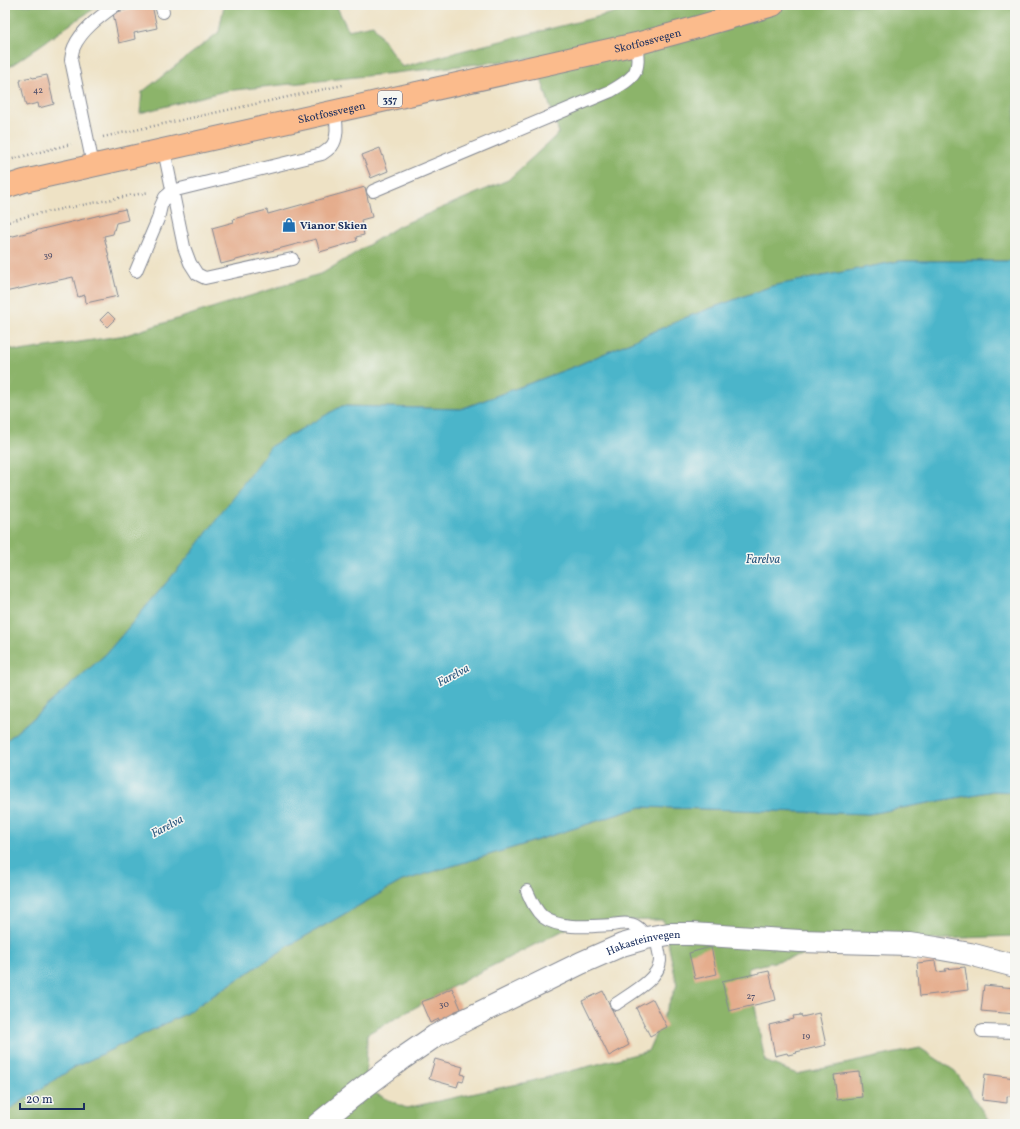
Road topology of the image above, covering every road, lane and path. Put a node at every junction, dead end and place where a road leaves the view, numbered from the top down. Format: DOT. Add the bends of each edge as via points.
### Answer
graph roads {
  1 [pos="116,5"];
  2 [pos="773,5"];
  3 [pos="636,44"];
  4 [pos="350,84"];
  5 [pos="335,112"];
  6 [pos="88,140"];
  7 [pos="164,150"];
  8 [pos="5,161"];
  9 [pos="93,165"];
  10 [pos="5,187"];
  11 [pos="172,189"];
  12 [pos="373,191"];
  13 [pos="5,223"];
  14 [pos="292,259"];
  15 [pos="136,271"];
  16 [pos="527,891"];
  17 [pos="650,937"];
  18 [pos="1015,966"];
  19 [pos="616,1004"];
  20 [pos="982,1031"];
  21 [pos="1015,1032"];
  22 [pos="318,1124"];
  1 -- 6 [label="lane" via="90,25 73,48 71,60"];
  2 -- 3 [label="main road, Skotfossvegen / 357"];
  3 -- 5 [label="main road, Skotfossvegen / 357"];
  3 -- 12 [label="lane" via="638,65 634,74 611,91"];
  4 -- 6 [label="path"];
  5 -- 7 [label="main road, Skotfossvegen / 357"];
  5 -- 11 [label="lane" via="335,139 332,146 322,154"];
  6 -- 8 [label="path"];
  6 -- 9 [label="lane"];
  7 -- 9 [label="main road, Skotfossvegen / 357"];
  7 -- 11 [label="lane"];
  9 -- 10 [label="main road, Skotfossvegen / 357"];
  11 -- 13 [label="path" via="32,215"];
  11 -- 14 [label="lane" via="184,247 197,274 205,278"];
  11 -- 15 [label="lane" via="163,201"];
  16 -- 17 [label="lane" via="538,911 544,918 552,921 580,927 630,924"];
  17 -- 18 [label="street, Hakasteinvegen" via="691,934 908,944 970,954"];
  17 -- 19 [label="lane" via="659,952 660,962 657,971 648,981"];
  17 -- 22 [label="street, Hakasteinvegen" via="622,945 581,963 435,1036"];
  20 -- 21 [label="lane"];
}
